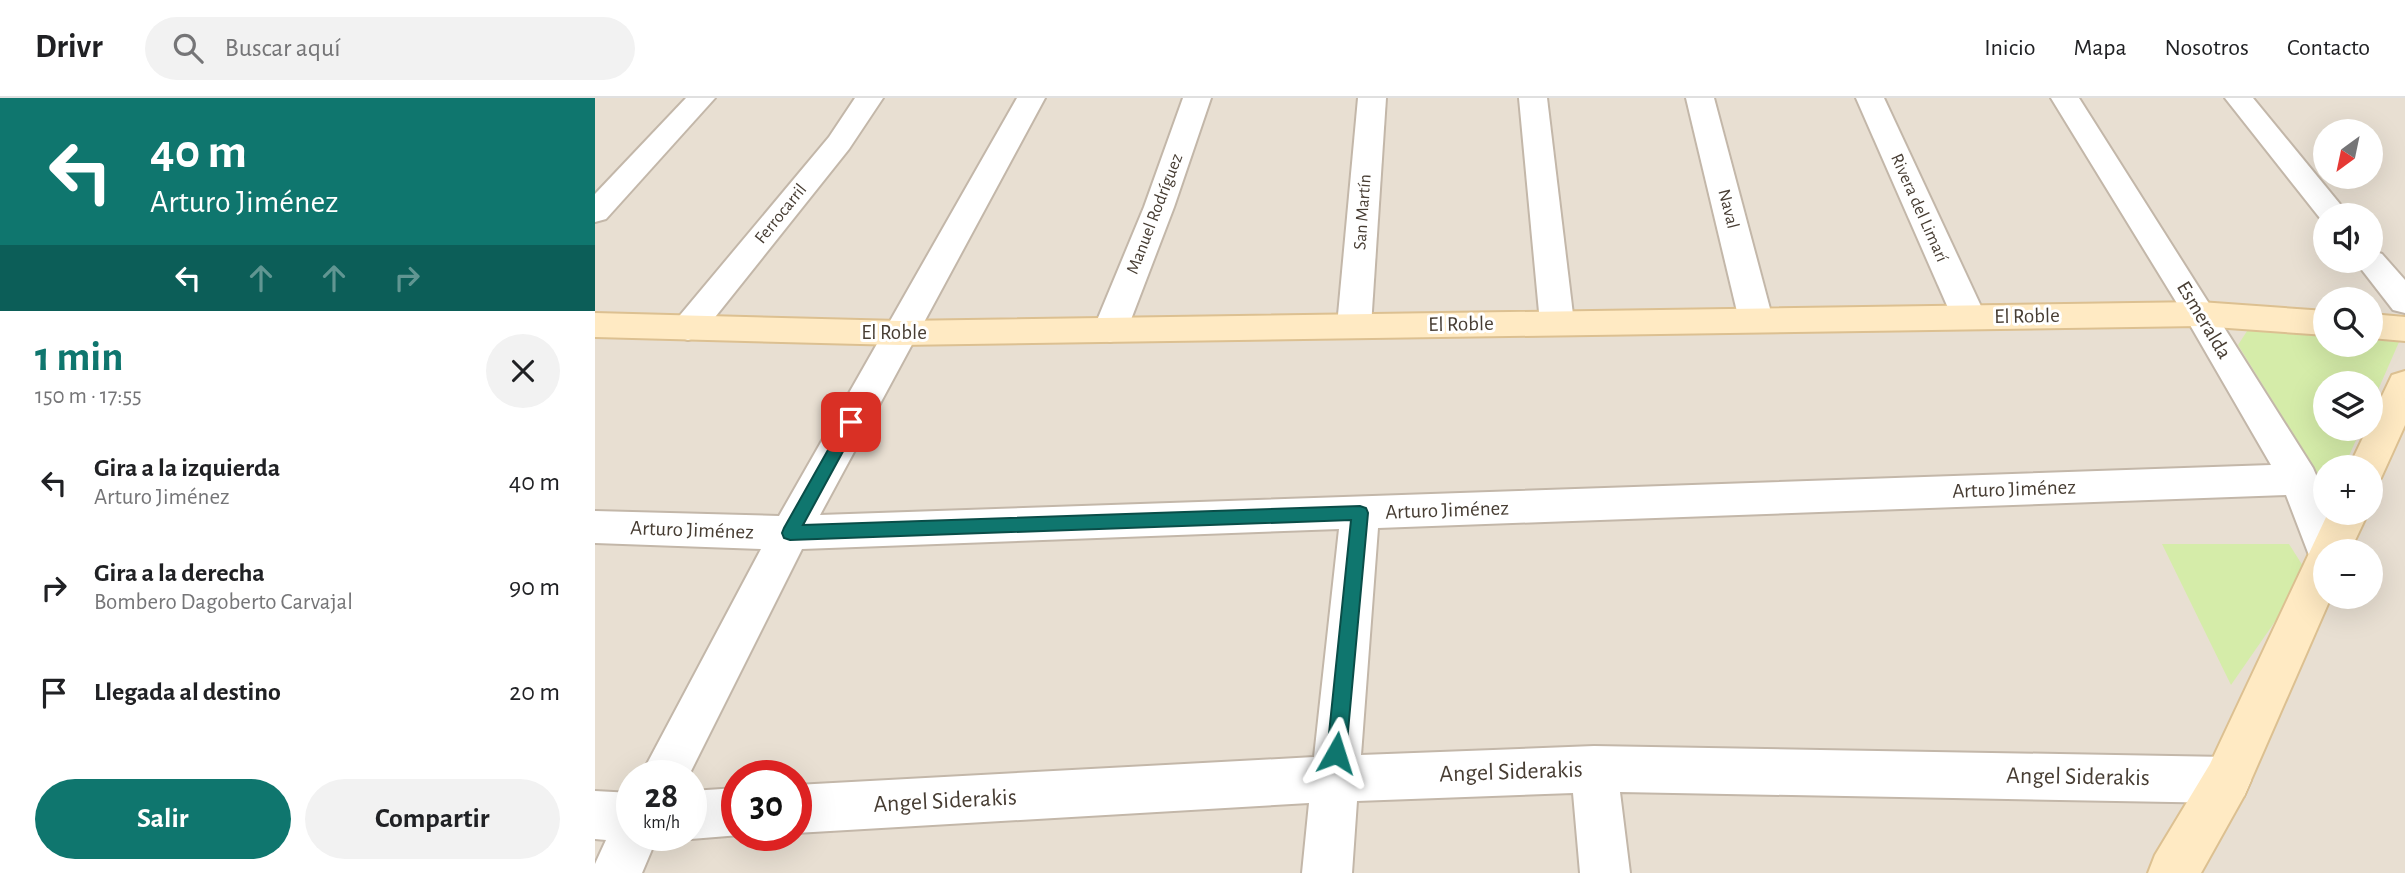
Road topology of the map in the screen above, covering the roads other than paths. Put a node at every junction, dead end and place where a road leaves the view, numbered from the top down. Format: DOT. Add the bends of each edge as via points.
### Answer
graph roads {
  1 [pos="701,98"];
  2 [pos="869,98"];
  3 [pos="1031,98"];
  4 [pos="1197,98"];
  5 [pos="1372,98"];
  6 [pos="1533,98"];
  7 [pos="1700,98"];
  8 [pos="1870,98"];
  9 [pos="2065,98"];
  10 [pos="2239,98"];
  11 [pos="2324,203"];
  12 [pos="595,212"];
  13 [pos="2381,273"];
  14 [pos="2405,302"];
  15 [pos="2200,314"];
  16 [pos="1969,317"];
  17 [pos="1756,320"];
  18 [pos="2313,322"];
  19 [pos="1557,323"];
  20 [pos="595,325"];
  21 [pos="1354,326"];
  22 [pos="688,328"];
  23 [pos="2383,328"];
  24 [pos="2405,329"];
  25 [pos="1110,330"];
  26 [pos="900,333"];
  27 [pos="2405,384"];
  28 [pos="2373,455"];
  29 [pos="2299,479"];
  30 [pos="1360,513"];
  31 [pos="595,527"];
  32 [pos="790,533"];
  33 [pos="2323,539"];
  34 [pos="2313,590"];
  35 [pos="672,760"];
  36 [pos="1594,769"];
  37 [pos="1334,779"];
  38 [pos="2227,779"];
  39 [pos="812,808"];
  40 [pos="595,816"];
  41 [pos="616,817"];
  42 [pos="626,851"];
  43 [pos="616,873"];
  44 [pos="1327,873"];
  45 [pos="1605,873"];
  46 [pos="2173,873"];
  1 -- 12 [label="street"];
  2 -- 22 [label="street, Ferrocarril" via="839,143"];
  3 -- 26 [label="street"];
  4 -- 25 [label="street, Manuel Rodríguez"];
  5 -- 21 [label="street, San Martín"];
  6 -- 19 [label="street"];
  7 -- 17 [label="street, Naval"];
  8 -- 16 [label="street, Rivera del Limarí"];
  9 -- 15 [label="street, Esmeralda"];
  10 -- 11 [label="street"];
  13 -- 14 [label="street"];
  15 -- 16 [label="street, El Roble"];
  15 -- 18 [label="street, El Roble"];
  15 -- 29 [label="street, Esmeralda"];
  16 -- 17 [label="street, El Roble"];
  17 -- 19 [label="street, El Roble"];
  19 -- 21 [label="street, El Roble"];
  20 -- 22 [label="street, El Roble"];
  21 -- 25 [label="street, El Roble"];
  22 -- 26 [label="street, El Roble"];
  23 -- 24 [label="street"];
  25 -- 26 [label="street, El Roble"];
  26 -- 32 [label="street"];
  27 -- 28 [label="street"];
  29 -- 30 [label="street, Arturo Jiménez"];
  29 -- 33 [label="street, Esmeralda"];
  30 -- 32 [label="street, Arturo Jiménez"];
  30 -- 37 [label="street"];
  31 -- 32 [label="street, Arturo Jiménez"];
  32 -- 35 [label="street"];
  34 -- 38 [label="street"];
  36 -- 37 [label="street, Angel Siderakis"];
  36 -- 38 [label="street, Angel Siderakis"];
  36 -- 45 [label="street"];
  37 -- 39 [label="street, Angel Siderakis"];
  37 -- 44 [label="street"];
  38 -- 46 [label="street"];
  40 -- 41 [label="street"];
  42 -- 43 [label="street"];
}
